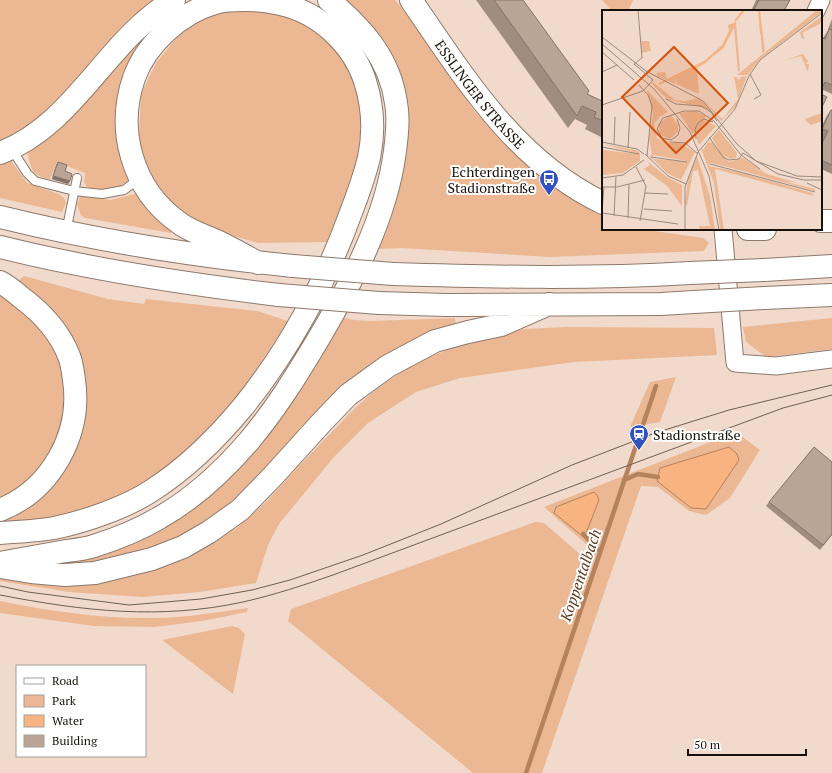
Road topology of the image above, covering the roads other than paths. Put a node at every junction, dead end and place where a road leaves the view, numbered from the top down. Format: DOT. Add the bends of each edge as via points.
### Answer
graph roads {
  1 [pos="174,0"];
  2 [pos="329,0"];
  3 [pos="411,0"];
  4 [pos="821,0"];
  5 [pos="816,10"];
  6 [pos="6,151"];
  7 [pos="77,178"];
  8 [pos="140,179"];
  9 [pos="74,191"];
  10 [pos="602,202"];
  11 [pos="0,217"];
  12 [pos="723,230"];
  13 [pos="66,233"];
  14 [pos="0,247"];
  15 [pos="258,263"];
  16 [pos="832,266"];
  17 [pos="0,282"];
  18 [pos="832,295"];
  19 [pos="549,304"];
  20 [pos="832,359"];
  21 [pos="0,510"];
  22 [pos="0,534"];
  23 [pos="0,563"];
  24 [pos="0,567"];
  1 -- 6 [label="main road" via="160,8 128,38 69,105 43,128"];
  2 -- 23 [label="main road" via="357,25 375,47 389,74 396,104 397,136 391,176 377,221 354,276 328,323 286,392 248,441 218,473 187,500 159,518 92,547"];
  3 -- 10 [label="main road, ESSLINGER STRASSE" via="467,80 510,134 541,164"];
  4 -- 5 [label="street"];
  6 -- 9 [label="lane" via="36,180"];
  7 -- 9 [label="lane"];
  8 -- 9 [label="lane" via="124,190 109,193"];
  8 -- 15 [label="main road" via="158,204 179,223"];
  8 -- 22 [label="main road" via="129,151 126,114 135,75 158,39 177,22 197,11 213,4 236,0 282,4 304,12 326,26 344,43 356,61 367,87 372,128 362,184 323,282 292,335 246,403 201,453 144,496 54,528"];
  9 -- 13 [label="lane"];
  11 -- 13 [label="main road"];
  12 -- 20 [label="street" via="735,363 776,366"];
  13 -- 15 [label="main road"];
  14 -- 19 [label="main road, bridge" via="147,278 279,295 446,306"];
  15 -- 16 [label="main road, bridge" via="393,274 524,277 639,276"];
  17 -- 21 [label="main road" via="31,304 62,341 70,358 76,391 67,442 54,467 24,498"];
  18 -- 19 [label="main road, bridge" via="661,304"];
  19 -- 24 [label="main road" via="501,325 435,341 388,366 348,395 240,510 183,547 152,559 95,573 58,574"];
}
